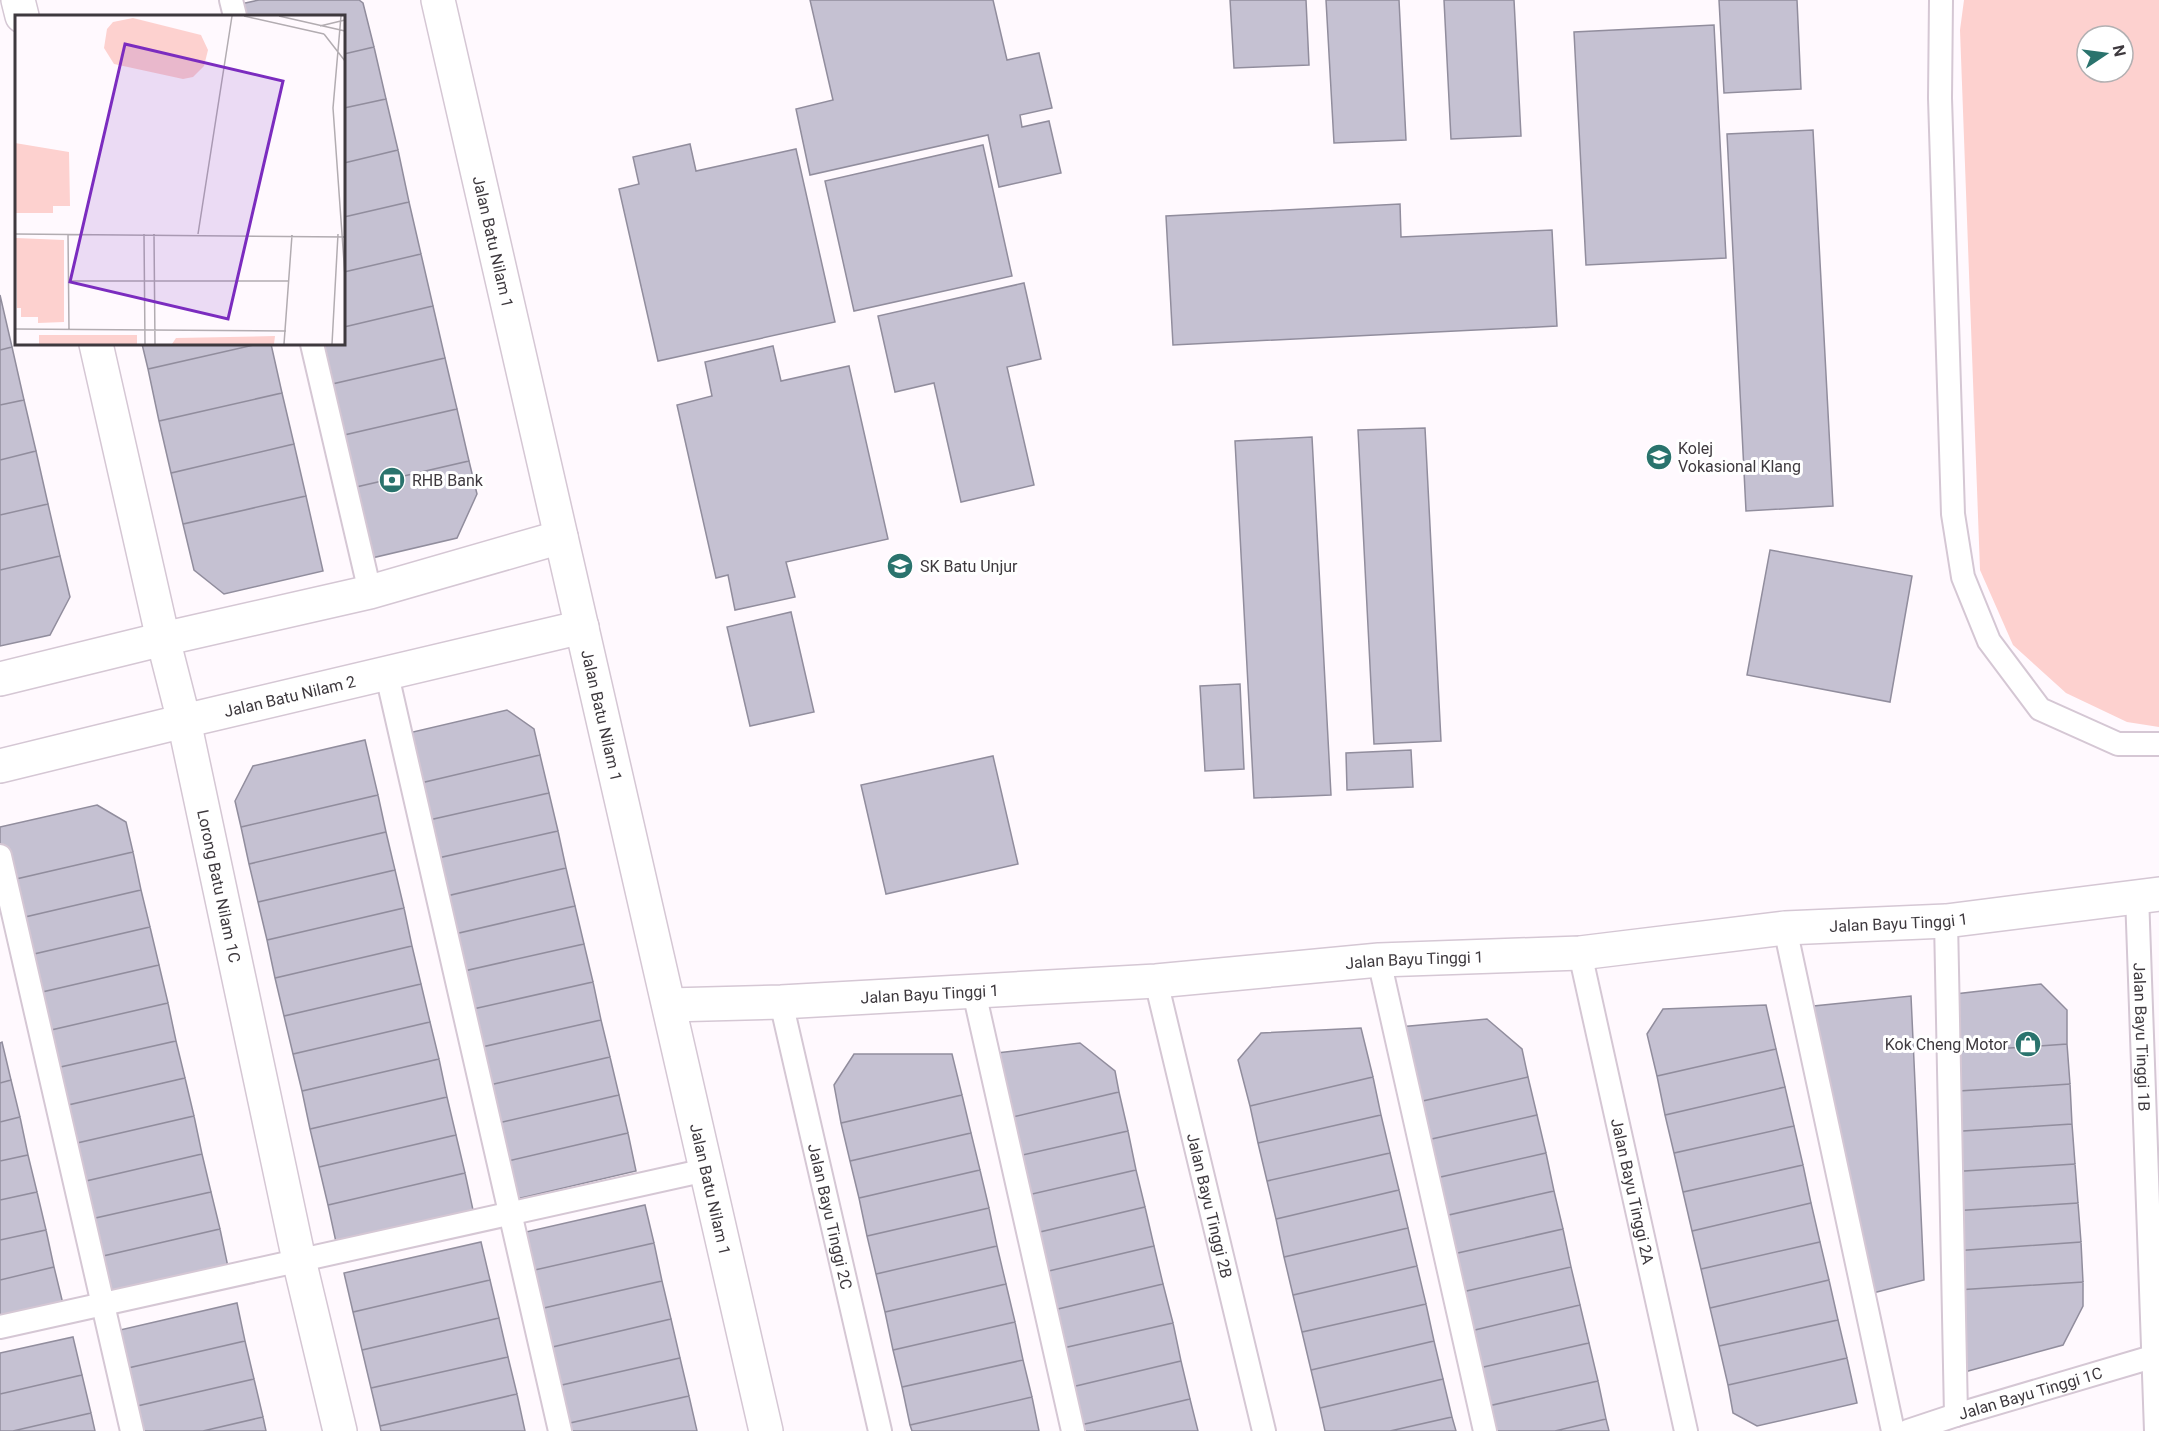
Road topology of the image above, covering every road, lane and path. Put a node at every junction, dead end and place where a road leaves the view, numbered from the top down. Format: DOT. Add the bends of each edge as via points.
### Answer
graph roads {
  1 [pos="18,0"];
  2 [pos="231,0"];
  3 [pos="438,0"];
  4 [pos="1941,0"];
  5 [pos="22,15"];
  6 [pos="235,15"];
  7 [pos="96,345"];
  8 [pos="312,345"];
  9 [pos="561,537"];
  10 [pos="370,592"];
  11 [pos="582,627"];
  12 [pos="164,639"];
  13 [pos="387,675"];
  14 [pos="0,679"];
  15 [pos="184,721"];
  16 [pos="2159,744"];
  17 [pos="0,766"];
  18 [pos="0,856"];
  19 [pos="2148,894"];
  20 [pos="1946,921"];
  21 [pos="1785,928"];
  22 [pos="1580,953"];
  23 [pos="1379,960"];
  24 [pos="1156,981"];
  25 [pos="974,992"];
  26 [pos="781,1002"];
  27 [pos="669,1005"];
  28 [pos="706,1170"];
  29 [pos="510,1214"];
  30 [pos="299,1260"];
  31 [pos="102,1305"];
  32 [pos="0,1327"];
  33 [pos="2156,1357"];
  34 [pos="1956,1415"];
  35 [pos="132,1431"];
  36 [pos="340,1431"];
  37 [pos="560,1431"];
  38 [pos="766,1431"];
  39 [pos="880,1431"];
  40 [pos="1073,1431"];
  41 [pos="1264,1431"];
  42 [pos="1485,1431"];
  43 [pos="1686,1431"];
  44 [pos="1893,1431"];
  45 [pos="1908,1431"];
  46 [pos="2156,1431"];
  1 -- 5 [label="street"];
  2 -- 6 [label="lane"];
  3 -- 9 [label="street, Jalan Batu Nilam 1"];
  4 -- 16 [label="lane" via="1940,98 1953,514 1963,578 1989,641 2040,709 2118,744"];
  7 -- 12 [label="street, Lorong Batu Nilam 1C"];
  8 -- 10 [label="lane"];
  9 -- 10 [label="street"];
  9 -- 11 [label="street, Jalan Batu Nilam 1"];
  10 -- 12 [label="street"];
  11 -- 13 [label="street, Jalan Batu Nilam 2"];
  11 -- 27 [label="street, Jalan Batu Nilam 1"];
  12 -- 14 [label="street"];
  12 -- 15 [label="street, Lorong Batu Nilam 1C"];
  13 -- 15 [label="street, Jalan Batu Nilam 2"];
  13 -- 29 [label="lane"];
  15 -- 17 [label="street, Jalan Batu Nilam 2"];
  15 -- 30 [label="street, Lorong Batu Nilam 1C"];
  18 -- 31 [label="lane"];
  19 -- 20 [label="street, Jalan Bayu Tinggi 1"];
  19 -- 33 [label="lane, Jalan Bayu Tinggi 1B"];
  20 -- 21 [label="street, Jalan Bayu Tinggi 1"];
  20 -- 34 [label="lane"];
  21 -- 22 [label="street, Jalan Bayu Tinggi 1"];
  21 -- 44 [label="lane"];
  22 -- 23 [label="street, Jalan Bayu Tinggi 1"];
  22 -- 43 [label="lane, Jalan Bayu Tinggi 2A"];
  23 -- 24 [label="street, Jalan Bayu Tinggi 1"];
  23 -- 42 [label="lane"];
  24 -- 25 [label="street, Jalan Bayu Tinggi 1"];
  24 -- 41 [label="lane, Jalan Bayu Tinggi 2B"];
  25 -- 26 [label="street, Jalan Bayu Tinggi 1"];
  25 -- 40 [label="lane"];
  26 -- 27 [label="street, Jalan Bayu Tinggi 1"];
  26 -- 39 [label="lane, Jalan Bayu Tinggi 2C"];
  27 -- 28 [label="street, Jalan Batu Nilam 1"];
  28 -- 29 [label="lane"];
  28 -- 38 [label="street, Jalan Batu Nilam 1"];
  29 -- 30 [label="lane"];
  29 -- 37 [label="lane"];
  30 -- 31 [label="lane"];
  30 -- 36 [label="street, Lorong Batu Nilam 1C"];
  31 -- 32 [label="lane"];
  31 -- 35 [label="lane"];
  33 -- 34 [label="lane, Jalan Bayu Tinggi 1C"];
  33 -- 46 [label="lane, Jalan Bayu Tinggi 1B"];
  34 -- 45 [label="lane, Jalan Bayu Tinggi 1C"];
}
